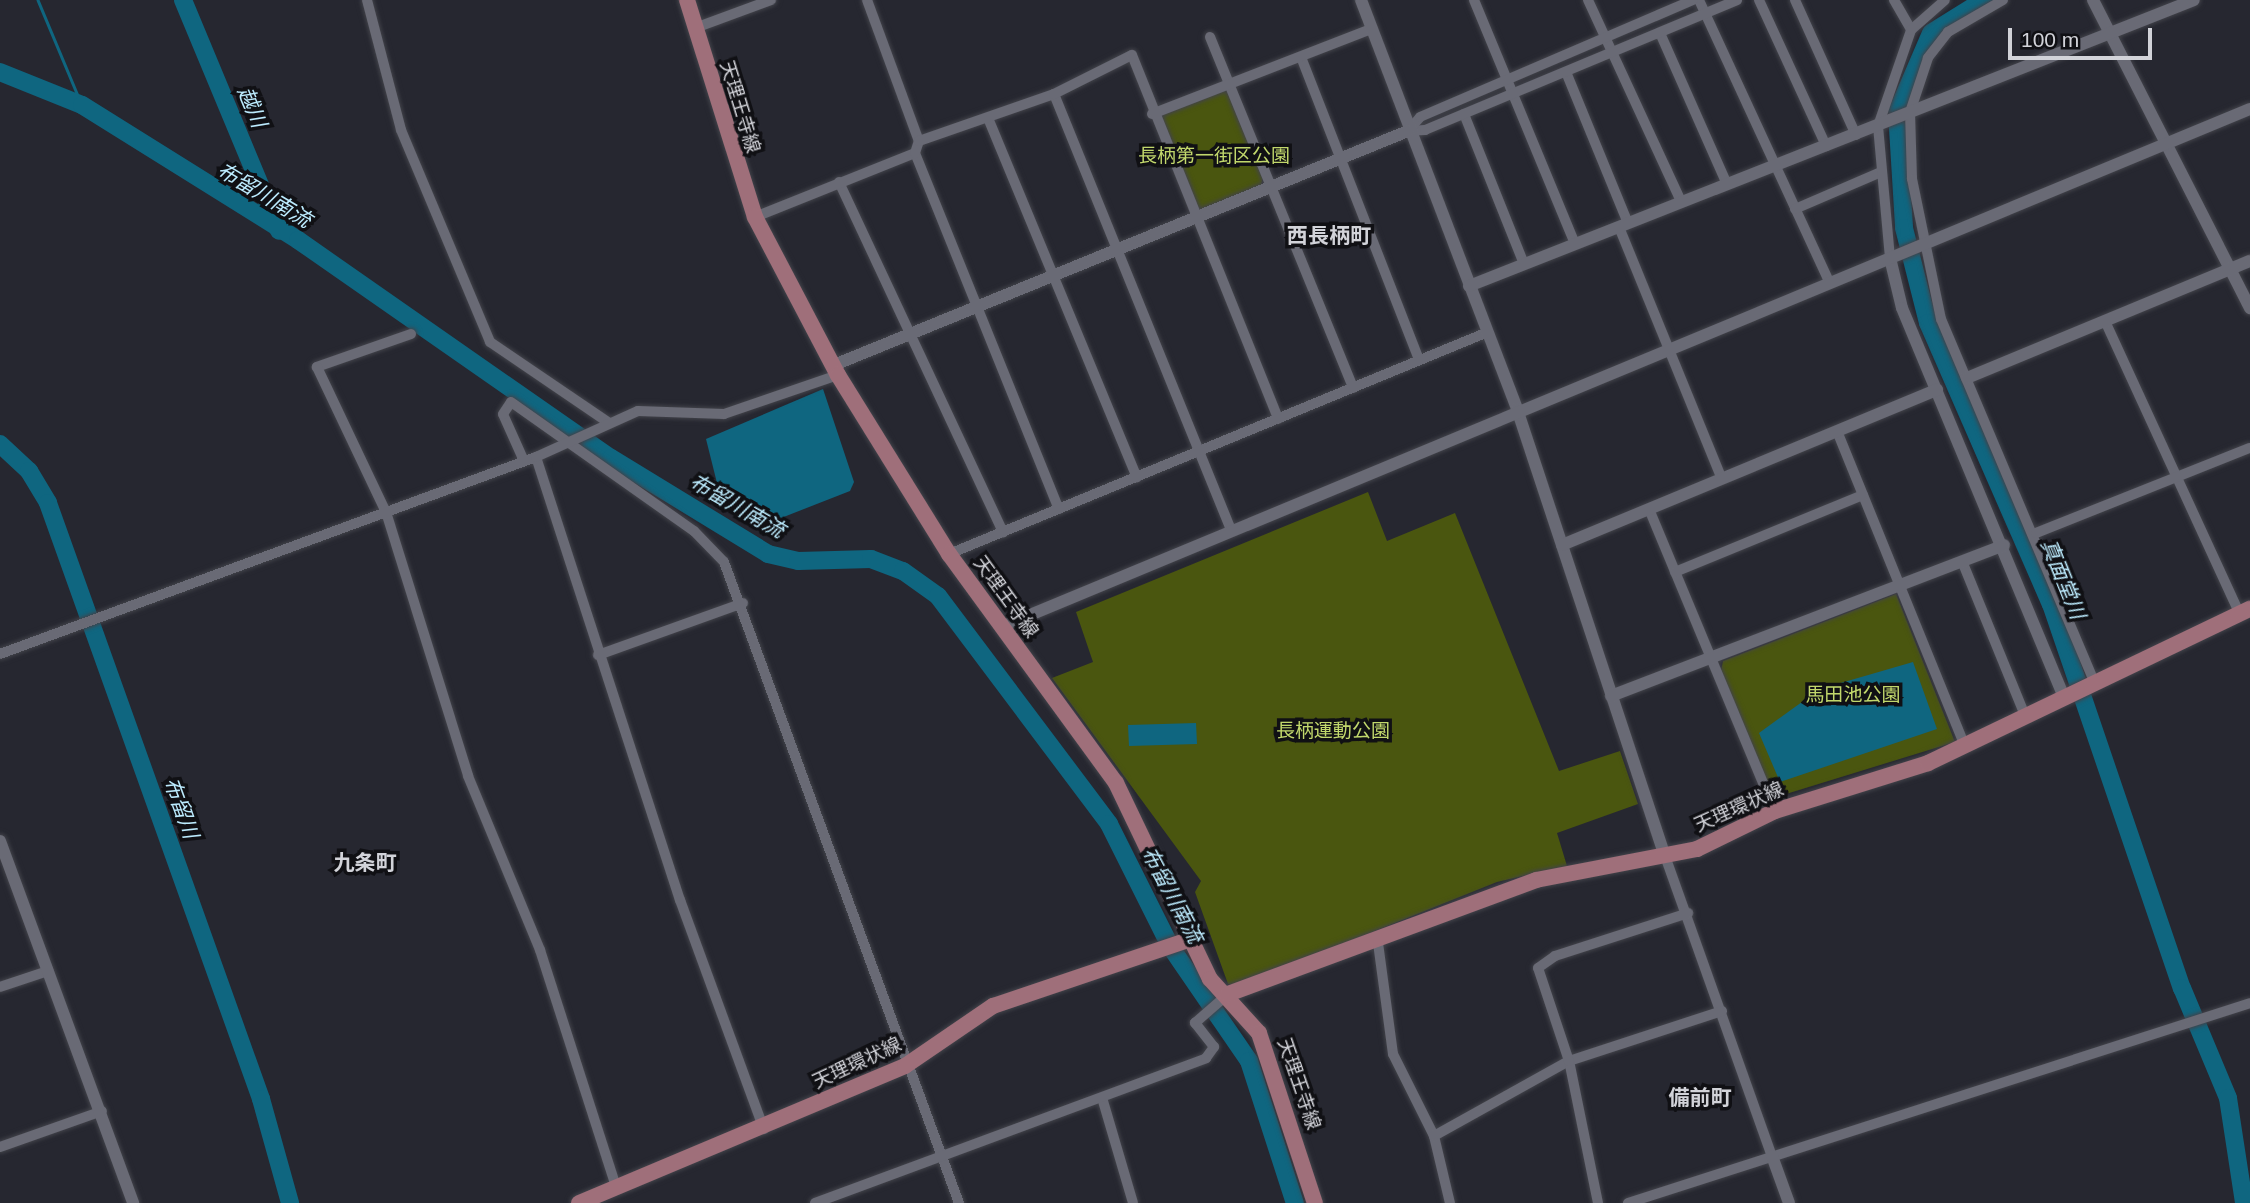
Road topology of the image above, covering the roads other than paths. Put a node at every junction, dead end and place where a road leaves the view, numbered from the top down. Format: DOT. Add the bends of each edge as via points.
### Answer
graph roads {
  1 [pos="367,0"];
  2 [pos="687,0"];
  3 [pos="771,0"];
  4 [pos="867,0"];
  5 [pos="1361,0"];
  6 [pos="1474,0"];
  7 [pos="1588,0"];
  8 [pos="1693,0"];
  9 [pos="1699,0"];
  10 [pos="1737,0"];
  11 [pos="1759,0"];
  12 [pos="1795,0"];
  13 [pos="1894,0"];
  14 [pos="1945,0"];
  15 [pos="2003,0"];
  16 [pos="2092,0"];
  17 [pos="2194,0"];
  18 [pos="1704,14"];
  19 [pos="695,28"];
  20 [pos="1371,29"];
  21 [pos="1911,30"];
  22 [pos="1660,33"];
  23 [pos="2109,33"];
  24 [pos="1210,37"];
  25 [pos="1607,37"];
  26 [pos="1614,52"];
  27 [pos="1301,57"];
  28 [pos="1566,72"];
  29 [pos="1508,80"];
  30 [pos="1230,84"];
  31 [pos="1054,94"];
  32 [pos="1514,94"];
  33 [pos="2250,109"];
  34 [pos="1909,113"];
  35 [pos="1152,114"];
  36 [pos="1464,114"];
  37 [pos="988,118"];
  38 [pos="1881,124"];
  39 [pos="1408,131"];
  40 [pos="1856,135"];
  41 [pos="2165,144"];
  42 [pos="1826,146"];
  43 [pos="917,147"];
  44 [pos="1340,159"];
  45 [pos="1775,166"];
  46 [pos="1881,172"];
  47 [pos="839,182"];
  48 [pos="1727,184"];
  49 [pos="1271,185"];
  50 [pos="1681,201"];
  51 [pos="1795,209"];
  52 [pos="755,217"];
  53 [pos="1194,217"];
  54 [pos="1623,225"];
  55 [pos="1575,244"];
  56 [pos="1922,245"];
  57 [pos="1118,250"];
  58 [pos="1895,256"];
  59 [pos="2250,261"];
  60 [pos="1524,264"];
  61 [pos="2230,269"];
  62 [pos="1054,276"];
  63 [pos="1830,283"];
  64 [pos="1469,286"];
  65 [pos="980,306"];
  66 [pos="2250,308"];
  67 [pos="2105,321"];
  68 [pos="1488,332"];
  69 [pos="411,334"];
  70 [pos="908,335"];
  71 [pos="1667,350"];
  72 [pos="1419,360"];
  73 [pos="836,370"];
  74 [pos="1967,378"];
  75 [pos="1353,388"];
  76 [pos="1937,390"];
  77 [pos="1517,409"];
  78 [pos="1278,419"];
  79 [pos="606,425"];
  80 [pos="1837,431"];
  81 [pos="568,444"];
  82 [pos="2250,448"];
  83 [pos="1199,451"];
  84 [pos="536,457"];
  85 [pos="524,461"];
  86 [pos="2177,474"];
  87 [pos="1137,477"];
  88 [pos="1722,479"];
  89 [pos="1863,495"];
  90 [pos="1059,509"];
  91 [pos="1649,509"];
  92 [pos="386,512"];
  93 [pos="1230,527"];
  94 [pos="1003,532"];
  95 [pos="2036,533"];
  96 [pos="1562,545"];
  97 [pos="2004,545"];
  98 [pos="949,555"];
  99 [pos="1962,561"];
  100 [pos="1675,572"];
  101 [pos="1900,586"];
  102 [pos="743,603"];
  103 [pos="2245,611"];
  104 [pos="1001,627"];
  105 [pos="0,653"];
  106 [pos="598,655"];
  107 [pos="1711,657"];
  108 [pos="2090,685"];
  109 [pos="1611,696"];
  110 [pos="2066,696"];
  111 [pos="2024,713"];
  112 [pos="1964,744"];
  113 [pos="1775,811"];
  114 [pos="0,841"];
  115 [pos="1665,856"];
  116 [pos="1688,913"];
  117 [pos="1185,941"];
  118 [pos="1378,943"];
  119 [pos="48,971"];
  120 [pos="0,987"];
  121 [pos="1225,997"];
  122 [pos="2250,1003"];
  123 [pos="1722,1011"];
  124 [pos="1569,1061"];
  125 [pos="905,1066"];
  126 [pos="1103,1101"];
  127 [pos="102,1111"];
  128 [pos="764,1129"];
  129 [pos="1434,1136"];
  130 [pos="0,1147"];
  131 [pos="1772,1156"];
  132 [pos="939,1162"];
  133 [pos="616,1187"];
  134 [pos="133,1203"];
  135 [pos="579,1203"];
  136 [pos="815,1203"];
  137 [pos="959,1203"];
  138 [pos="1133,1203"];
  139 [pos="1315,1203"];
  140 [pos="1450,1203"];
  141 [pos="1598,1203"];
  142 [pos="1628,1203"];
  143 [pos="1789,1203"];
  1 -- 79 [label="street" via="401,130 490,342"];
  2 -- 19 [label="main road, 天理王寺線"];
  3 -- 19 [label="street"];
  4 -- 43 [label="street"];
  5 -- 20 [label="street"];
  6 -- 29 [label="street"];
  7 -- 25 [label="street"];
  8 -- 25 [label="street"];
  9 -- 18 [label="street"];
  10 -- 18 [label="street"];
  11 -- 42 [label="street"];
  12 -- 40 [label="street"];
  13 -- 21 [label="street"];
  14 -- 21 [label="street"];
  15 -- 34 [label="street" via="1948,32 1928,58"];
  16 -- 23 [label="street"];
  17 -- 23 [label="street"];
  18 -- 22 [label="street"];
  18 -- 45 [label="street"];
  19 -- 52 [label="main road, 天理王寺線"];
  20 -- 27 [label="street"];
  20 -- 39 [label="street"];
  21 -- 38 [label="street"];
  22 -- 26 [label="street"];
  22 -- 48 [label="street"];
  23 -- 34 [label="street"];
  23 -- 41 [label="street"];
  24 -- 30 [label="street"];
  25 -- 26 [label="street"];
  25 -- 29 [label="street"];
  26 -- 28 [label="street"];
  26 -- 50 [label="street"];
  27 -- 30 [label="street"];
  27 -- 44 [label="street"];
  28 -- 32 [label="street"];
  28 -- 54 [label="street"];
  29 -- 32 [label="street"];
  29 -- 39 [label="street" via="1420,117"];
  30 -- 35 [label="street"];
  30 -- 49 [label="street"];
  31 -- 35 [label="street" via="1132,55"];
  31 -- 37 [label="street"];
  31 -- 57 [label="street"];
  32 -- 36 [label="street"];
  32 -- 55 [label="street"];
  33 -- 41 [label="street"];
  34 -- 38 [label="street"];
  34 -- 56 [label="street"];
  35 -- 53 [label="street"];
  36 -- 39 [label="street"];
  36 -- 60 [label="street"];
  37 -- 43 [label="street"];
  37 -- 62 [label="street"];
  38 -- 40 [label="street"];
  38 -- 46 [label="street"];
  39 -- 44 [label="street"];
  39 -- 64 [label="street"];
  40 -- 42 [label="street"];
  41 -- 56 [label="street"];
  41 -- 61 [label="street"];
  42 -- 45 [label="street"];
  43 -- 47 [label="street"];
  43 -- 65 [label="street"];
  44 -- 49 [label="street"];
  44 -- 72 [label="street"];
  45 -- 48 [label="street"];
  45 -- 51 [label="street"];
  46 -- 51 [label="street"];
  46 -- 58 [label="street"];
  47 -- 52 [label="street"];
  47 -- 70 [label="street"];
  48 -- 50 [label="street"];
  49 -- 53 [label="street"];
  49 -- 75 [label="street"];
  50 -- 54 [label="street"];
  51 -- 63 [label="street"];
  52 -- 73 [label="main road, 天理王寺線"];
  53 -- 57 [label="street"];
  53 -- 78 [label="street"];
  54 -- 55 [label="street"];
  54 -- 71 [label="street"];
  55 -- 60 [label="street"];
  56 -- 58 [label="street"];
  56 -- 74 [label="street" via="1941,319"];
  57 -- 62 [label="street"];
  57 -- 83 [label="street"];
  58 -- 63 [label="street"];
  58 -- 76 [label="street" via="1902,308"];
  59 -- 61 [label="street"];
  60 -- 64 [label="street"];
  61 -- 66 [label="street"];
  61 -- 67 [label="street"];
  62 -- 65 [label="street"];
  62 -- 87 [label="street"];
  63 -- 71 [label="street"];
  64 -- 68 [label="street"];
  65 -- 70 [label="street"];
  65 -- 90 [label="street"];
  67 -- 74 [label="street"];
  67 -- 86 [label="street"];
  68 -- 72 [label="street"];
  68 -- 77 [label="street"];
  69 -- 92 [label="street" via="317,367"];
  70 -- 73 [label="street"];
  70 -- 94 [label="street"];
  71 -- 77 [label="street"];
  71 -- 88 [label="street"];
  72 -- 75 [label="street"];
  73 -- 79 [label="street" via="737,412 638,411"];
  73 -- 98 [label="main road, 天理王寺線"];
  74 -- 95 [label="street"];
  75 -- 78 [label="street"];
  76 -- 80 [label="street"];
  76 -- 97 [label="street"];
  77 -- 93 [label="street"];
  77 -- 96 [label="street"];
  78 -- 83 [label="street"];
  79 -- 81 [label="street"];
  80 -- 88 [label="street"];
  80 -- 89 [label="street"];
  81 -- 84 [label="street"];
  81 -- 85 [label="street" via="511,402 503,414"];
  81 -- 102 [label="street" via="694,531 724,562"];
  82 -- 86 [label="street"];
  83 -- 87 [label="street"];
  83 -- 93 [label="street"];
  84 -- 85 [label="street"];
  84 -- 106 [label="street"];
  85 -- 92 [label="street"];
  86 -- 95 [label="street"];
  86 -- 103 [label="street"];
  87 -- 90 [label="street"];
  88 -- 91 [label="street"];
  89 -- 100 [label="street"];
  89 -- 101 [label="street"];
  90 -- 94 [label="street"];
  91 -- 96 [label="street"];
  91 -- 100 [label="street"];
  92 -- 105 [label="street"];
  92 -- 133 [label="street" via="468,776 540,950"];
  93 -- 104 [label="street"];
  94 -- 98 [label="street"];
  95 -- 108 [label="street"];
  96 -- 109 [label="street"];
  97 -- 99 [label="street"];
  97 -- 110 [label="street"];
  98 -- 104 [label="main road, 天理王寺線"];
  99 -- 101 [label="street"];
  99 -- 111 [label="street"];
  100 -- 107 [label="street"];
  101 -- 107 [label="street"];
  101 -- 112 [label="street"];
  102 -- 106 [label="street"];
  102 -- 125 [label="street"];
  103 -- 108 [label="main road, 天理環状線"];
  104 -- 117 [label="main road, 天理王寺線" via="1116,783"];
  106 -- 128 [label="street"];
  107 -- 109 [label="street"];
  107 -- 113 [label="street"];
  108 -- 110 [label="main road, 天理環状線"];
  109 -- 115 [label="street"];
  110 -- 111 [label="main road, 天理環状線"];
  111 -- 112 [label="main road, 天理環状線"];
  112 -- 113 [label="main road, 天理環状線" via="1928,763"];
  113 -- 115 [label="main road, 天理環状線" via="1697,849"];
  114 -- 119 [label="street"];
  115 -- 116 [label="street"];
  115 -- 118 [label="main road, 天理環状線" via="1536,880"];
  116 -- 123 [label="street"];
  116 -- 124 [label="street" via="1555,956 1538,968"];
  117 -- 121 [label="main road, 天理王寺線"];
  117 -- 125 [label="main road, 天理環状線" via="993,1006"];
  118 -- 121 [label="main road, 天理環状線"];
  118 -- 129 [label="street" via="1393,1054"];
  119 -- 120 [label="street"];
  119 -- 127 [label="street"];
  121 -- 126 [label="street" via="1197,1022 1214,1047 1210,1056"];
  121 -- 139 [label="main road, 天理王寺線" via="1273,1062"];
  122 -- 131 [label="street"];
  123 -- 124 [label="street"];
  123 -- 131 [label="street"];
  124 -- 129 [label="street"];
  124 -- 141 [label="street"];
  125 -- 128 [label="main road, 天理環状線"];
  125 -- 132 [label="street"];
  126 -- 132 [label="street"];
  126 -- 138 [label="street"];
  127 -- 130 [label="street"];
  127 -- 134 [label="street"];
  128 -- 133 [label="main road, 天理環状線"];
  129 -- 140 [label="street"];
  131 -- 142 [label="street"];
  131 -- 143 [label="street"];
  132 -- 136 [label="street"];
  132 -- 137 [label="street"];
  133 -- 135 [label="main road, 天理環状線"];
}
